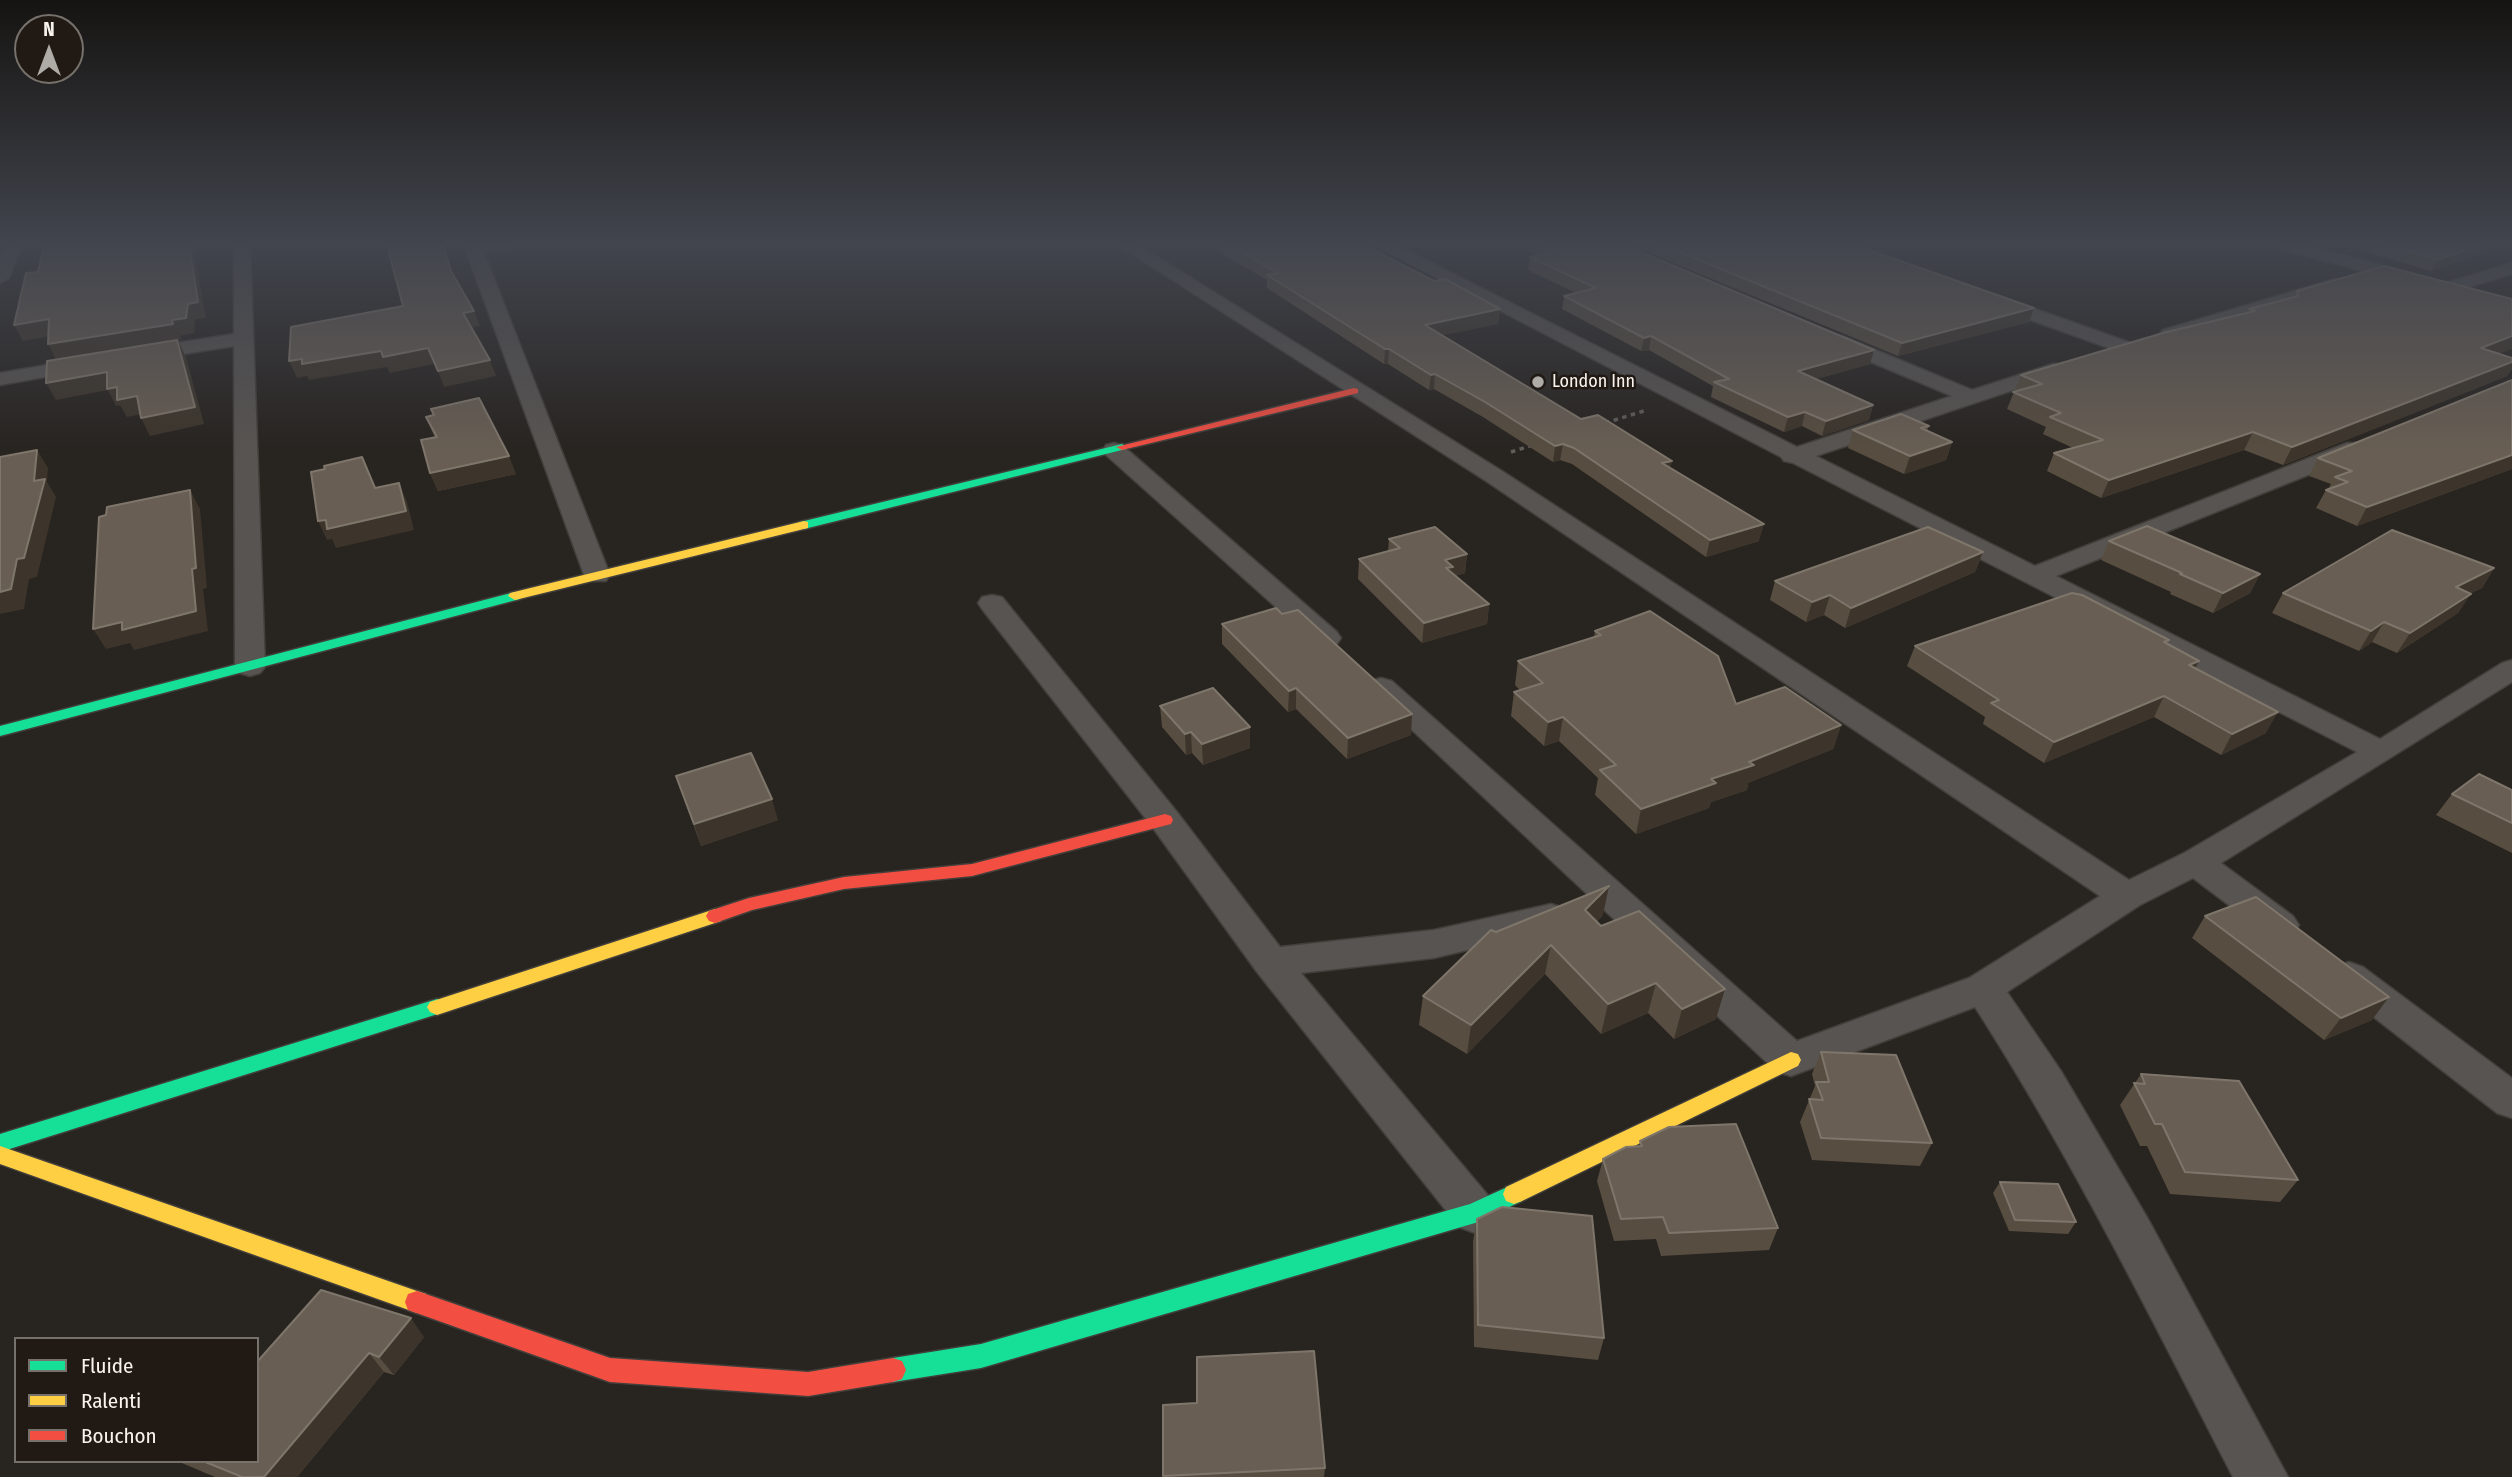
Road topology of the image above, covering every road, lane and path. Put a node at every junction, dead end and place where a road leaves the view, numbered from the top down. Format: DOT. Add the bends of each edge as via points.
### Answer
graph roads {
  1 [pos="243,314"];
  2 [pos="498,314"];
  3 [pos="1234,314"];
  4 [pos="1516,314"];
  5 [pos="2041,314"];
  6 [pos="2237,314"];
  7 [pos="1814,331"];
  8 [pos="244,338"];
  9 [pos="2140,344"];
  10 [pos="0,379"];
  11 [pos="1354,391"];
  12 [pos="1969,396"];
  13 [pos="1682,399"];
  14 [pos="1604,423"];
  15 [pos="2372,441"];
  16 [pos="1539,443"];
  17 [pos="1114,450"];
  18 [pos="1793,456"];
  19 [pos="1474,464"];
  20 [pos="597,575"];
  21 [pos="2034,576"];
  22 [pos="992,603"];
  23 [pos="250,667"];
  24 [pos="2512,669"];
  25 [pos="0,730"];
  26 [pos="2381,752"];
  27 [pos="1165,820"];
  28 [pos="2196,862"];
  29 [pos="1609,894"];
  30 [pos="2127,896"];
  31 [pos="1270,962"];
  32 [pos="1983,988"];
  33 [pos="1791,1059"];
  34 [pos="2512,1101"];
  35 [pos="0,1143"];
  36 [pos="0,1154"];
  37 [pos="1475,1213"];
  38 [pos="2261,1477"];
  1 -- 8 [label="street"];
  2 -- 20 [label="street"];
  3 -- 11 [label="street"];
  4 -- 13 [label="street"];
  5 -- 9 [label="street"];
  6 -- 9 [label="street"];
  7 -- 12 [label="street"];
  8 -- 10 [label="street"];
  8 -- 23 [label="street"];
  9 -- 12 [label="street"];
  11 -- 17 [label="street"];
  11 -- 19 [label="street"];
  12 -- 18 [label="street"];
  13 -- 14 [label="path"];
  13 -- 18 [label="street"];
  15 -- 21 [label="street"];
  16 -- 19 [label="path"];
  17 -- 20 [label="street"];
  17 -- 29 [label="street"];
  18 -- 21 [label="street"];
  19 -- 30 [label="street"];
  20 -- 23 [label="street"];
  21 -- 26 [label="street"];
  22 -- 27 [label="street"];
  23 -- 25 [label="street"];
  24 -- 26 [label="street"];
  26 -- 28 [label="street"];
  27 -- 31 [label="street"];
  27 -- 35 [label="street" via="972,870 844,883 749,904 618,950"];
  28 -- 30 [label="street"];
  28 -- 34 [label="street"];
  29 -- 31 [label="street" via="1563,914 1434,944"];
  29 -- 33 [label="street"];
  30 -- 32 [label="street"];
  31 -- 37 [label="street"];
  32 -- 33 [label="street"];
  32 -- 38 [label="street" via="2053,1095"];
  33 -- 37 [label="street"];
  36 -- 37 [label="street" via="611,1370 808,1384 981,1356"];
}
